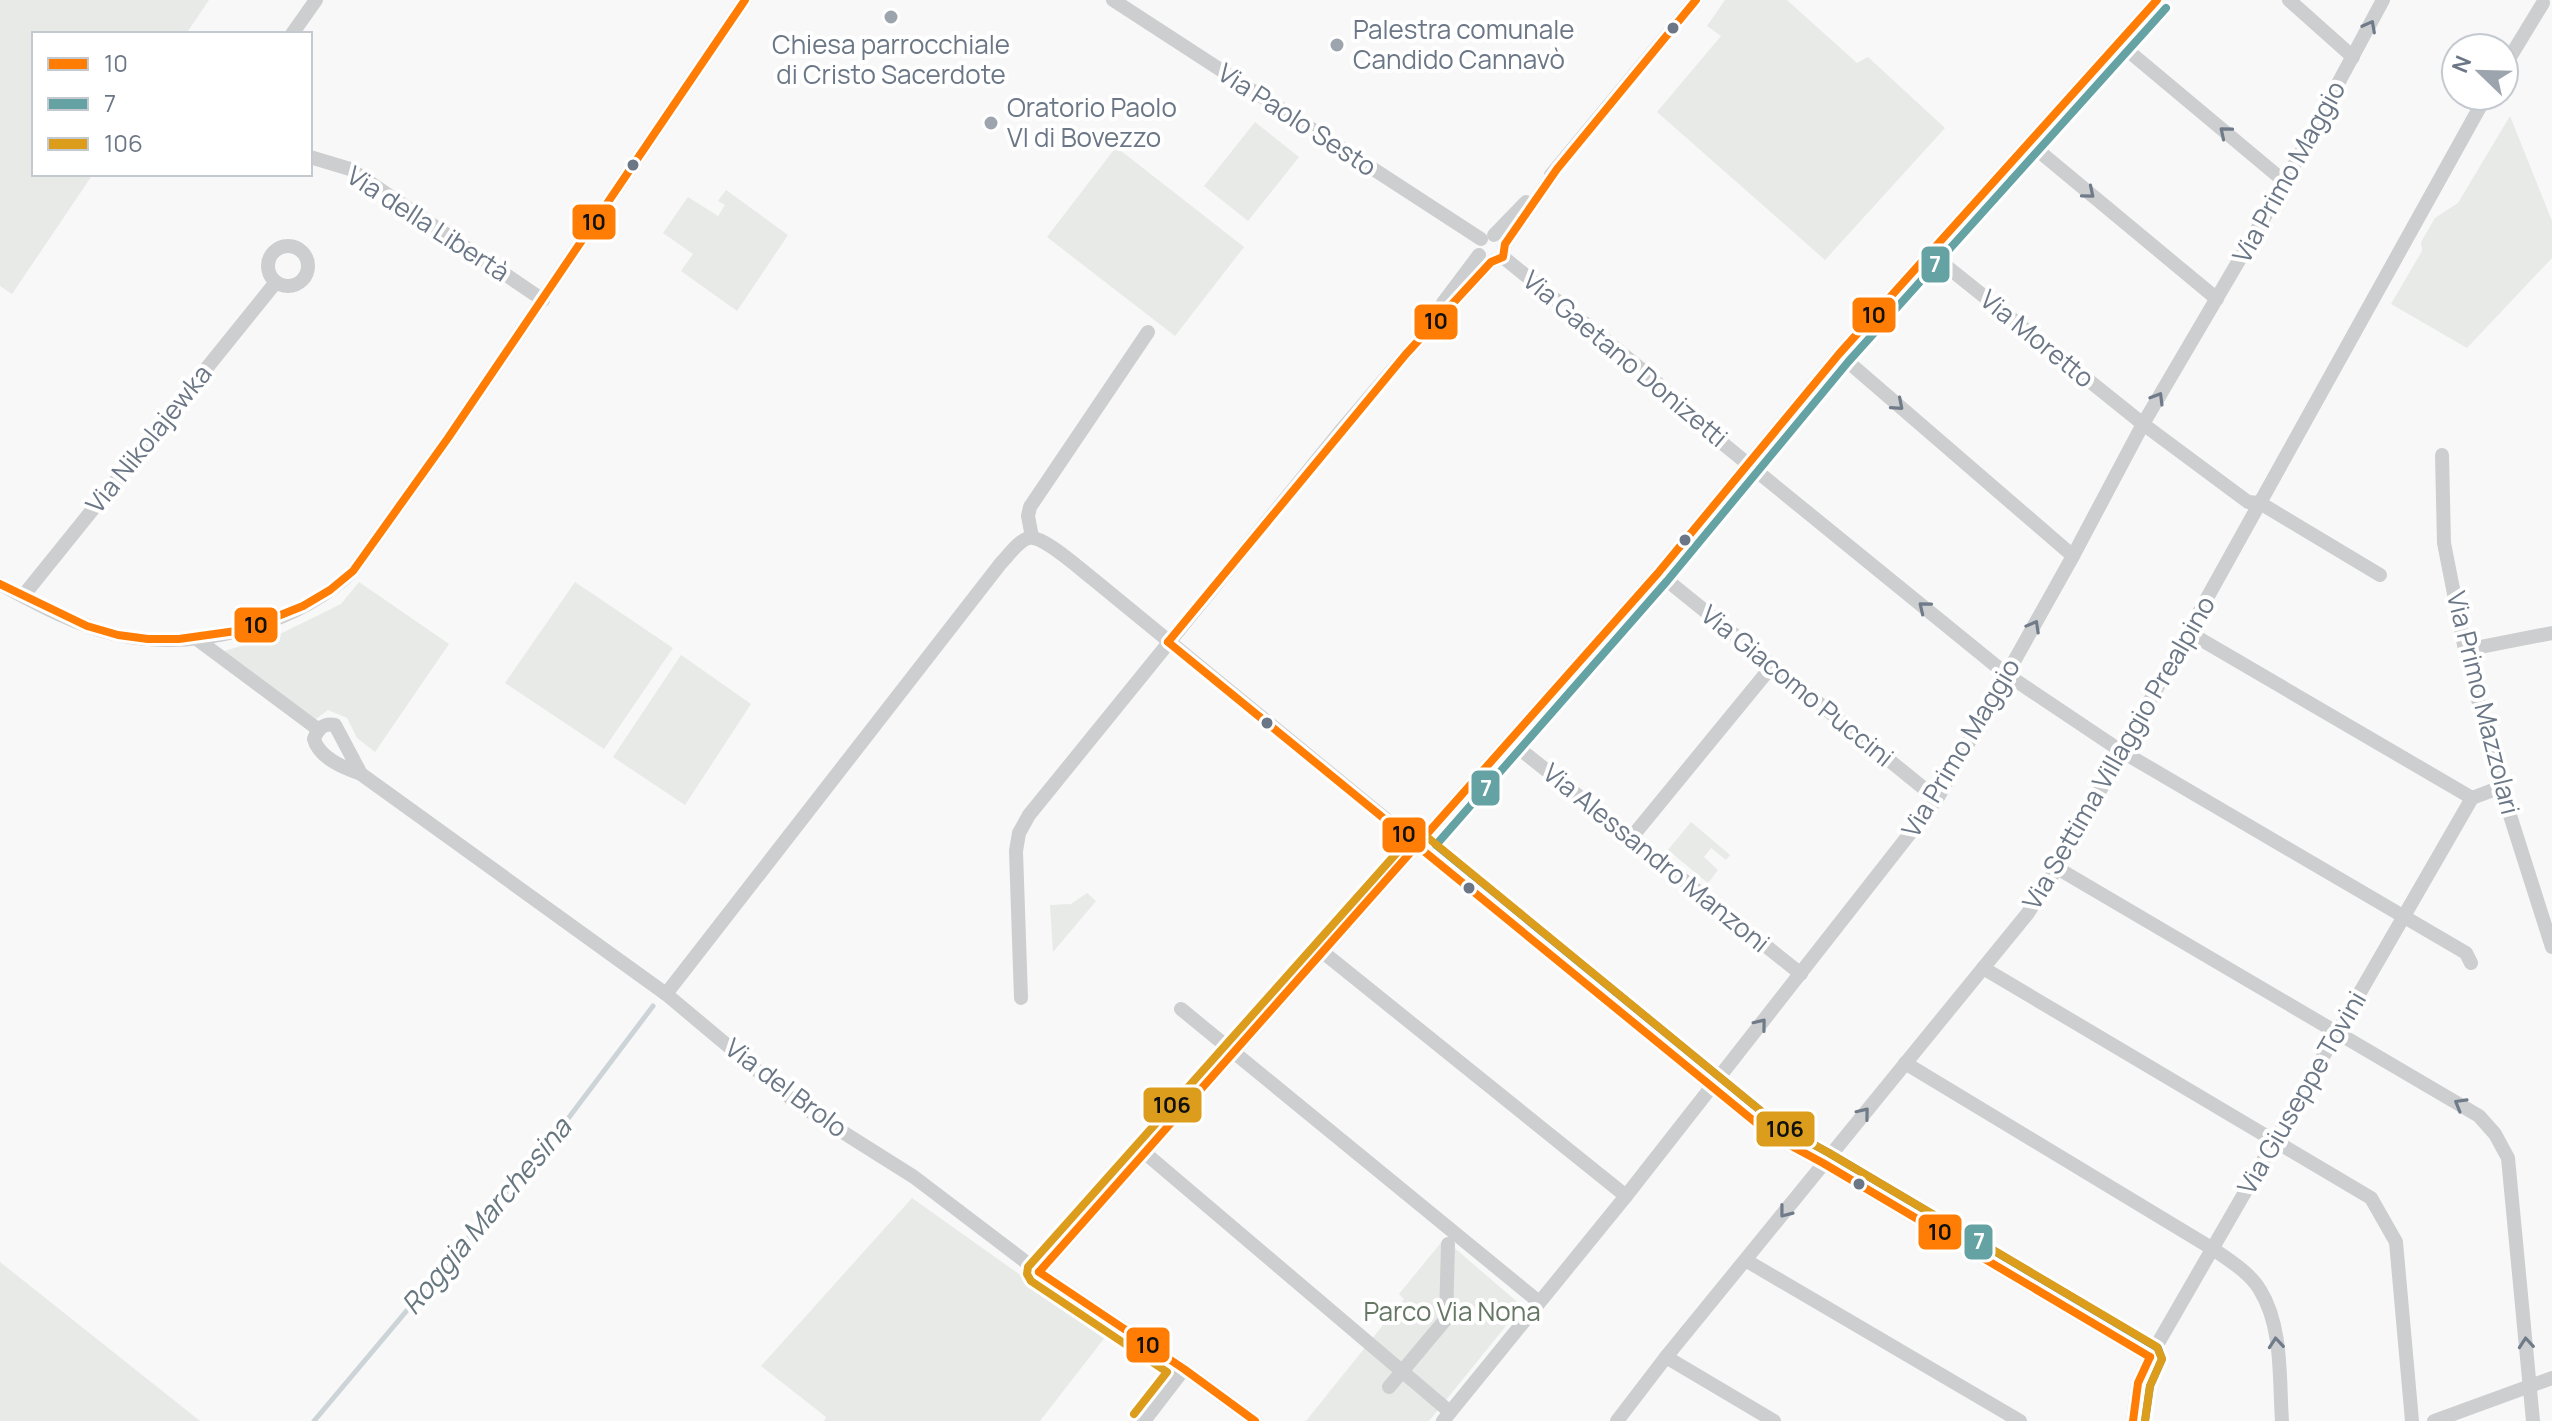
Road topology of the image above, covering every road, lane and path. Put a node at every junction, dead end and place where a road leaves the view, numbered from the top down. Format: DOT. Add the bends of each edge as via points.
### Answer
graph roads {
  1 [pos="316,0"];
  2 [pos="745,0"];
  3 [pos="1113,0"];
  4 [pos="1696,0"];
  5 [pos="2157,0"];
  6 [pos="2289,0"];
  7 [pos="2383,0"];
  8 [pos="2543,3"];
  9 [pos="293,32"];
  10 [pos="2520,41"];
  11 [pos="2120,44"];
  12 [pos="2353,57"];
  13 [pos="2477,112"];
  14 [pos="2029,143"];
  15 [pos="312,158"];
  16 [pos="2285,182"];
  17 [pos="1492,249"];
  18 [pos="1930,253"];
  19 [pos="276,282"];
  20 [pos="2217,299"];
  21 [pos="543,300"];
  22 [pos="1148,332"];
  23 [pos="1839,354"];
  24 [pos="2143,424"];
  25 [pos="2442,455"];
  26 [pos="1748,464"];
  27 [pos="2260,503"];
  28 [pos="1038,539"];
  29 [pos="2073,556"];
  30 [pos="1658,573"];
  31 [pos="2380,575"];
  32 [pos="0,584"];
  33 [pos="23,596"];
  34 [pos="2188,632"];
  35 [pos="2552,633"];
  36 [pos="194,637"];
  37 [pos="1168,642"];
  38 [pos="2465,650"];
  39 [pos="1772,666"];
  40 [pos="2006,674"];
  41 [pos="319,730"];
  42 [pos="1511,742"];
  43 [pos="2121,751"];
  44 [pos="361,774"];
  45 [pos="2501,787"];
  46 [pos="2472,798"];
  47 [pos="1937,799"];
  48 [pos="1631,838"];
  49 [pos="1419,846"];
  50 [pos="2057,868"];
  51 [pos="2403,917"];
  52 [pos="2552,947"];
  53 [pos="1324,953"];
  54 [pos="2471,963"];
  55 [pos="1983,968"];
  56 [pos="1801,974"];
  57 [pos="666,994"];
  58 [pos="1021,998"];
  59 [pos="1181,1009"];
  60 [pos="2337,1033"];
  61 [pos="1233,1054"];
  62 [pos="1905,1063"];
  63 [pos="1712,1085"];
  64 [pos="2274,1141"];
  65 [pos="1145,1153"];
  66 [pos="1823,1163"];
  67 [pos="1626,1196"];
  68 [pos="1448,1244"];
  69 [pos="2213,1249"];
  70 [pos="1747,1261"];
  71 [pos="1039,1272"];
  72 [pos="1539,1302"];
  73 [pos="1666,1357"];
  74 [pos="2150,1357"];
  75 [pos="1184,1369"];
  76 [pos="1402,1372"];
  77 [pos="2552,1378"];
  78 [pos="2530,1386"];
  79 [pos="1389,1387"];
  80 [pos="1446,1416"];
  81 [pos="1144,1421"];
  82 [pos="1255,1421"];
  83 [pos="1617,1421"];
  84 [pos="1774,1421"];
  85 [pos="2020,1421"];
  86 [pos="2133,1421"];
  87 [pos="2282,1421"];
  88 [pos="2412,1421"];
  89 [pos="2434,1421"];
  90 [pos="2533,1421"];
  1 -- 9 [label="street"];
  2 -- 21 [label="street"];
  3 -- 17 [label="street, Via Paolo Sesto"];
  4 -- 17 [label="street"];
  5 -- 11 [label="street"];
  6 -- 12 [label="street"];
  12 -- 7 [label="street, Via Primo Maggio, one-way"];
  8 -- 10 [label="street"];
  11 -- 14 [label="street"];
  16 -- 11 [label="street, one-way"];
  12 -- 16 [label="street, Via Primo Maggio"];
  13 -- 27 [label="street, Via Settima Villaggio Prealpino"];
  14 -- 18 [label="street"];
  14 -- 20 [label="street, one-way"];
  15 -- 21 [label="street, Via della Libertà" via="350,169"];
  16 -- 20 [label="street, Via Primo Maggio"];
  17 -- 26 [label="street, Via Gaetano Donizetti" via="1652,378"];
  17 -- 37 [label="street"];
  18 -- 23 [label="street"];
  18 -- 24 [label="street, Via Moretto"];
  19 -- 33 [label="street, Via Nikolajewka"];
  24 -- 20 [label="street, Via Primo Maggio, one-way"];
  21 -- 36 [label="street" via="343,581 274,620"];
  22 -- 28 [label="street" via="1030,507 1029,525"];
  23 -- 26 [label="street"];
  23 -- 29 [label="street, one-way"];
  24 -- 27 [label="street" via="2248,502"];
  24 -- 29 [label="street, Via Primo Maggio"];
  25 -- 38 [label="street, Via Primo Mazzolari" via="2444,543"];
  26 -- 30 [label="street"];
  40 -- 26 [label="street, Via Gaetano Donizetti, one-way"];
  27 -- 31 [label="street"];
  27 -- 34 [label="street, Via Settima Villaggio Prealpino"];
  28 -- 37 [label="street"];
  28 -- 57 [label="street" via="1026,539 1001,563"];
  40 -- 29 [label="street, Via Primo Maggio, one-way"];
  30 -- 39 [label="street, Via Giacomo Puccini"];
  30 -- 42 [label="street"];
  32 -- 33 [label="street"];
  33 -- 36 [label="street" via="119,635"];
  34 -- 43 [label="street, Via Settima Villaggio Prealpino"];
  34 -- 46 [label="street"];
  35 -- 38 [label="street"];
  36 -- 41 [label="street, Via del Brolo"];
  37 -- 49 [label="street"];
  37 -- 58 [label="street" via="1019,833"];
  38 -- 45 [label="street, Via Primo Mazzolari"];
  39 -- 47 [label="street, Via Giacomo Puccini"];
  39 -- 48 [label="street"];
  40 -- 43 [label="street, Via Gaetano Donizetti"];
  40 -- 47 [label="street, Via Primo Maggio"];
  41 -- 44 [label="street, Via del Brolo" via="314,739 318,750"];
  41 -- 44 [label="street, Via del Brolo" via="335,725"];
  42 -- 48 [label="street, Via Alessandro Manzoni"];
  42 -- 49 [label="street"];
  43 -- 50 [label="street, Via Settima Villaggio Prealpino"];
  43 -- 51 [label="street, Via Gaetano Donizetti"];
  44 -- 57 [label="street, Via del Brolo"];
  45 -- 46 [label="street"];
  45 -- 52 [label="street, Via Primo Mazzolari"];
  46 -- 51 [label="street, Via Giuseppe Tovini"];
  47 -- 56 [label="street, Via Primo Maggio"];
  48 -- 56 [label="street, Via Alessandro Manzoni"];
  49 -- 53 [label="street"];
  49 -- 63 [label="street"];
  50 -- 55 [label="street, Via Settima Villaggio Prealpino"];
  50 -- 60 [label="street"];
  51 -- 54 [label="street, Via Gaetano Donizetti" via="2466,953"];
  51 -- 60 [label="street, Via Giuseppe Tovini"];
  53 -- 61 [label="street"];
  53 -- 67 [label="street"];
  55 -- 62 [label="street, Via Settima Villaggio Prealpino"];
  55 -- 64 [label="street"];
  63 -- 56 [label="street, Via Primo Maggio, one-way"];
  57 -- 71 [label="street, Via del Brolo" via="795,1102 914,1177"];
  59 -- 61 [label="street"];
  60 -- 64 [label="street, Via Giuseppe Tovini"];
  78 -- 60 [label="street, one-way" via="2508,1158 2502,1146 2479,1116"];
  61 -- 65 [label="street"];
  61 -- 72 [label="street"];
  66 -- 62 [label="street, Via Settima Villaggio Prealpino, one-way"];
  62 -- 69 [label="street"];
  63 -- 66 [label="street" via="1771,1135"];
  63 -- 67 [label="street, Via Primo Maggio"];
  64 -- 69 [label="street, Via Giuseppe Tovini"];
  64 -- 88 [label="street" via="2371,1198 2396,1242"];
  65 -- 71 [label="street"];
  65 -- 76 [label="street"];
  66 -- 70 [label="street, Via Settima Villaggio Prealpino, one-way"];
  66 -- 74 [label="street"];
  67 -- 72 [label="street, Via Primo Maggio"];
  68 -- 76 [label="street" via="1446,1319"];
  69 -- 74 [label="street, Via Giuseppe Tovini"];
  87 -- 69 [label="street, one-way" via="2274,1323 2260,1289"];
  70 -- 73 [label="street, Via Settima Villaggio Prealpino"];
  70 -- 85 [label="street"];
  71 -- 75 [label="street, Via del Brolo"];
  72 -- 80 [label="street, Via Primo Maggio"];
  73 -- 83 [label="street, Via Settima Villaggio Prealpino"];
  73 -- 84 [label="street"];
  74 -- 86 [label="street, Via Giuseppe Tovini" via="2138,1383"];
  75 -- 81 [label="street"];
  75 -- 82 [label="street, Via del Brolo"];
  76 -- 79 [label="street"];
  76 -- 80 [label="street"];
  77 -- 78 [label="street"];
  78 -- 89 [label="street"];
  78 -- 90 [label="street"];
}
